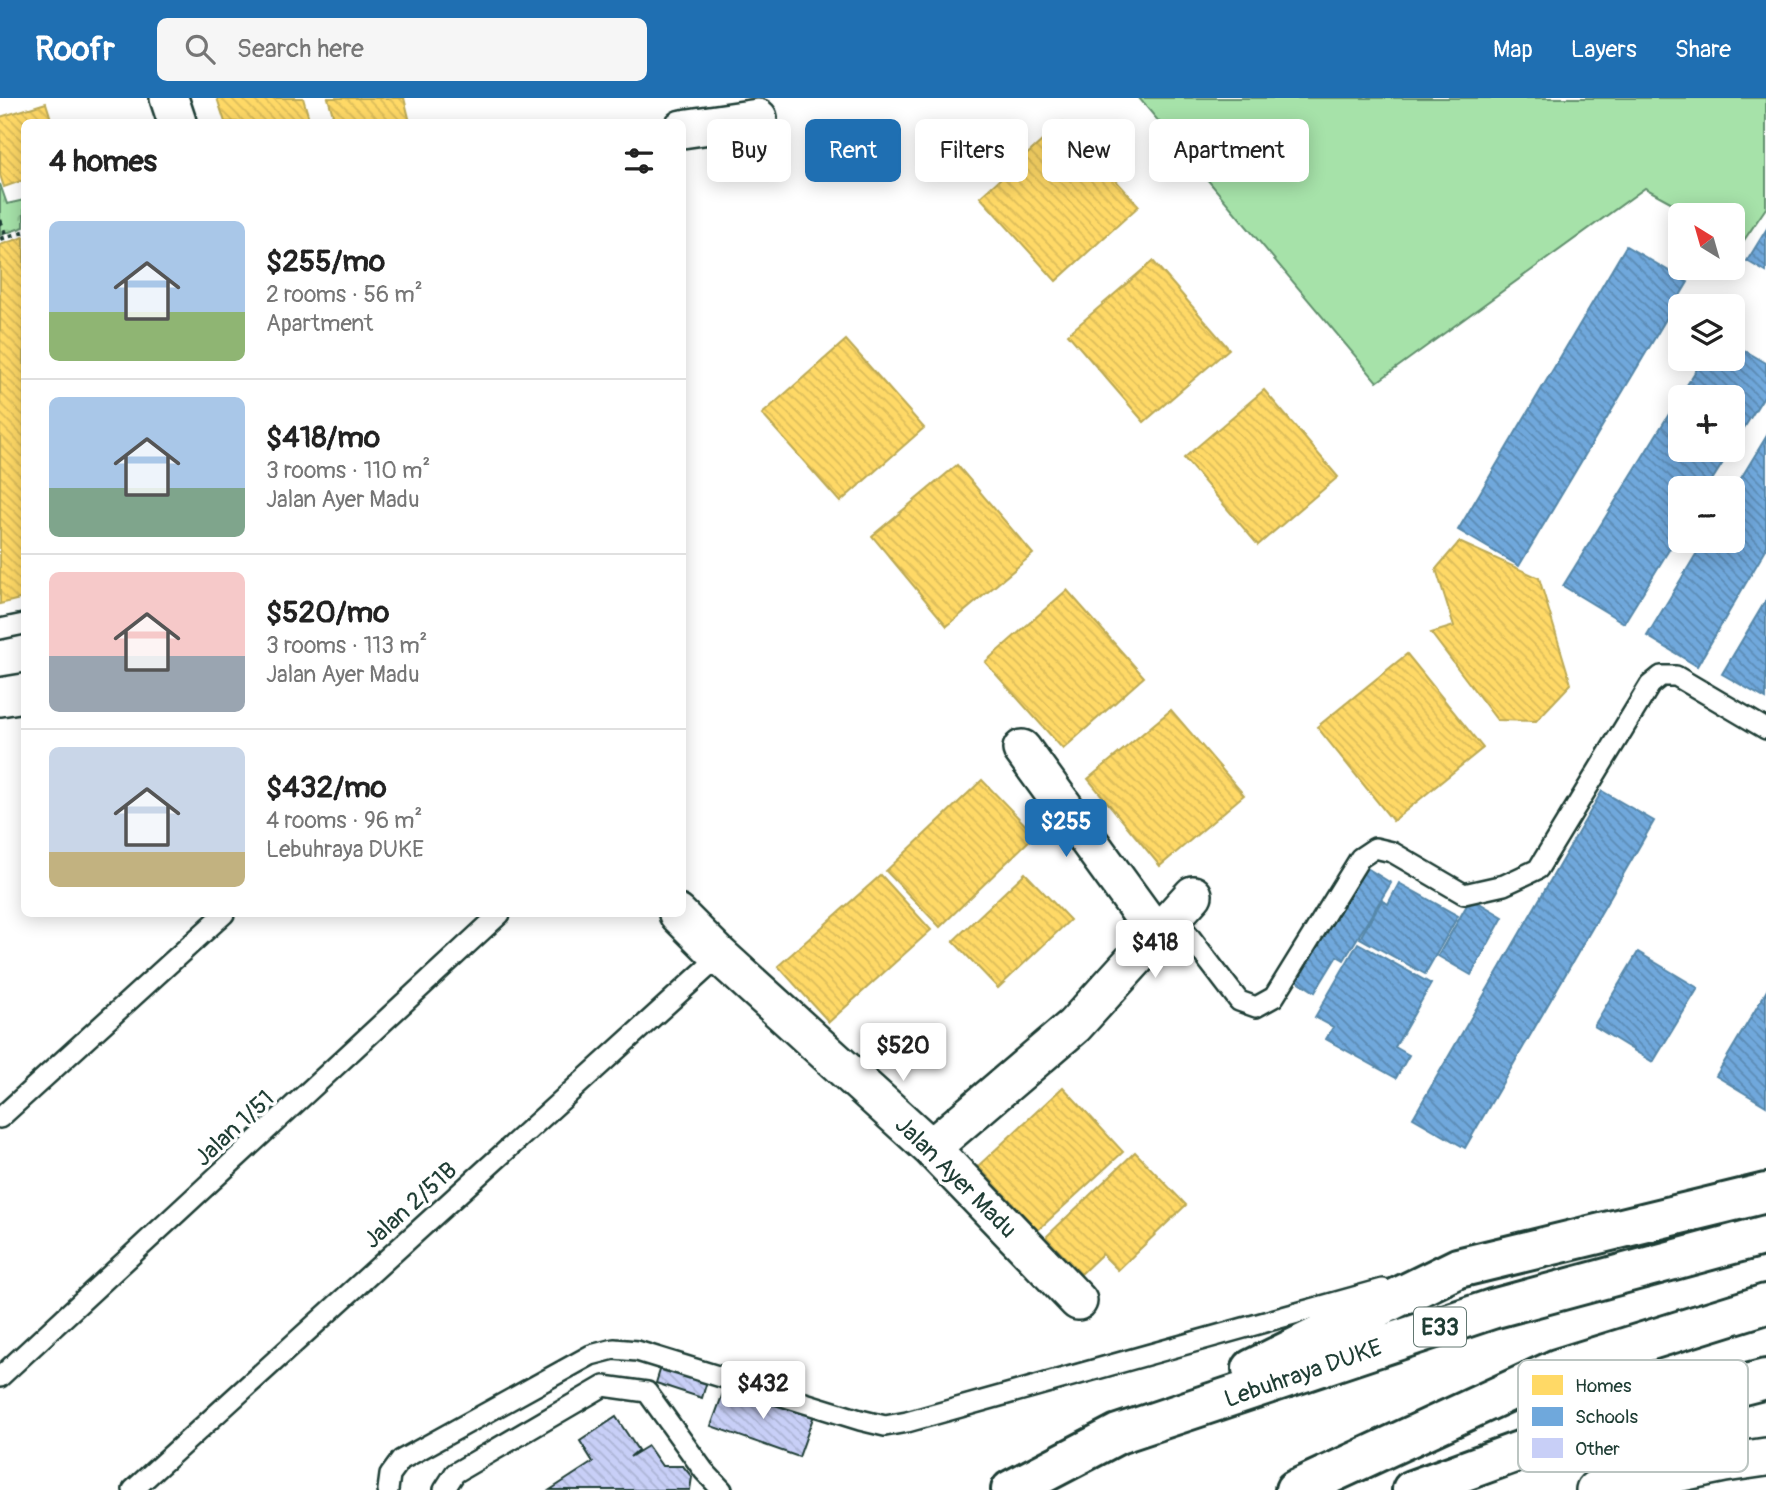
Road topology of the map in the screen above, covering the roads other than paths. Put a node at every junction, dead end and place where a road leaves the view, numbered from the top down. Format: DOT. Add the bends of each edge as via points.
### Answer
graph roads {
  1 [pos="169,98"];
  2 [pos="758,118"];
  3 [pos="176,119"];
  4 [pos="686,128"];
  5 [pos="21,625"];
  6 [pos="0,629"];
  7 [pos="21,694"];
  8 [pos="0,697"];
  9 [pos="1766,729"];
  10 [pos="1023,749"];
  11 [pos="1175,915"];
  12 [pos="221,917"];
  13 [pos="497,917"];
  14 [pos="681,917"];
  15 [pos="720,956"];
  16 [pos="0,1118"];
  17 [pos="931,1147"];
  18 [pos="1766,1193"];
  19 [pos="1766,1235"];
  20 [pos="1458,1268"];
  21 [pos="1078,1301"];
  22 [pos="1766,1304"];
  23 [pos="1586,1360"];
  24 [pos="0,1377"];
  25 [pos="1766,1379"];
  26 [pos="1748,1384"];
  27 [pos="1518,1387"];
  28 [pos="1118,1434"];
  29 [pos="1518,1452"];
  30 [pos="1766,1457"];
  31 [pos="1748,1460"];
  32 [pos="1682,1472"];
  33 [pos="133,1490"];
  34 [pos="388,1490"];
  35 [pos="444,1490"];
  36 [pos="722,1490"];
  37 [pos="1012,1490"];
  38 [pos="1295,1490"];
  39 [pos="1412,1490"];
  40 [pos="1595,1490"];
  1 -- 3 [label="street"];
  2 -- 4 [label="street"];
  5 -- 6 [label="lane"];
  7 -- 8 [label="street"];
  9 -- 11 [label="lane" via="1676,677 1661,676 1650,685 1538,869 1504,885 1464,894 1392,852 1376,848 1360,858 1274,997 1256,1007 1239,1001"];
  10 -- 11 [label="street"];
  11 -- 17 [label="street" via="1074,1027"];
  12 -- 16 [label="lane"];
  13 -- 24 [label="lane, Jalan 1/51"];
  14 -- 15 [label="street, Jalan Ayer Madu"];
  15 -- 17 [label="street, Jalan Ayer Madu"];
  15 -- 33 [label="lane, Jalan 2/51B"];
  17 -- 21 [label="street, Jalan Ayer Madu"];
  18 -- 20 [label="highway"];
  19 -- 28 [label="highway, Lebuhraya DUKE / E33" via="1492,1309"];
  20 -- 28 [label="highway"];
  20 -- 34 [label="lane" via="885,1426 636,1351 614,1349 591,1355 401,1460 390,1475"];
  22 -- 23 [label="highway"];
  25 -- 26 [label="highway"];
  27 -- 38 [label="highway"];
  28 -- 37 [label="highway, Lebuhraya DUKE / E33"];
  29 -- 39 [label="highway"];
  30 -- 31 [label="street"];
  32 -- 40 [label="street"];
  35 -- 36 [label="lane" via="455,1473 604,1386 646,1392"];
}
